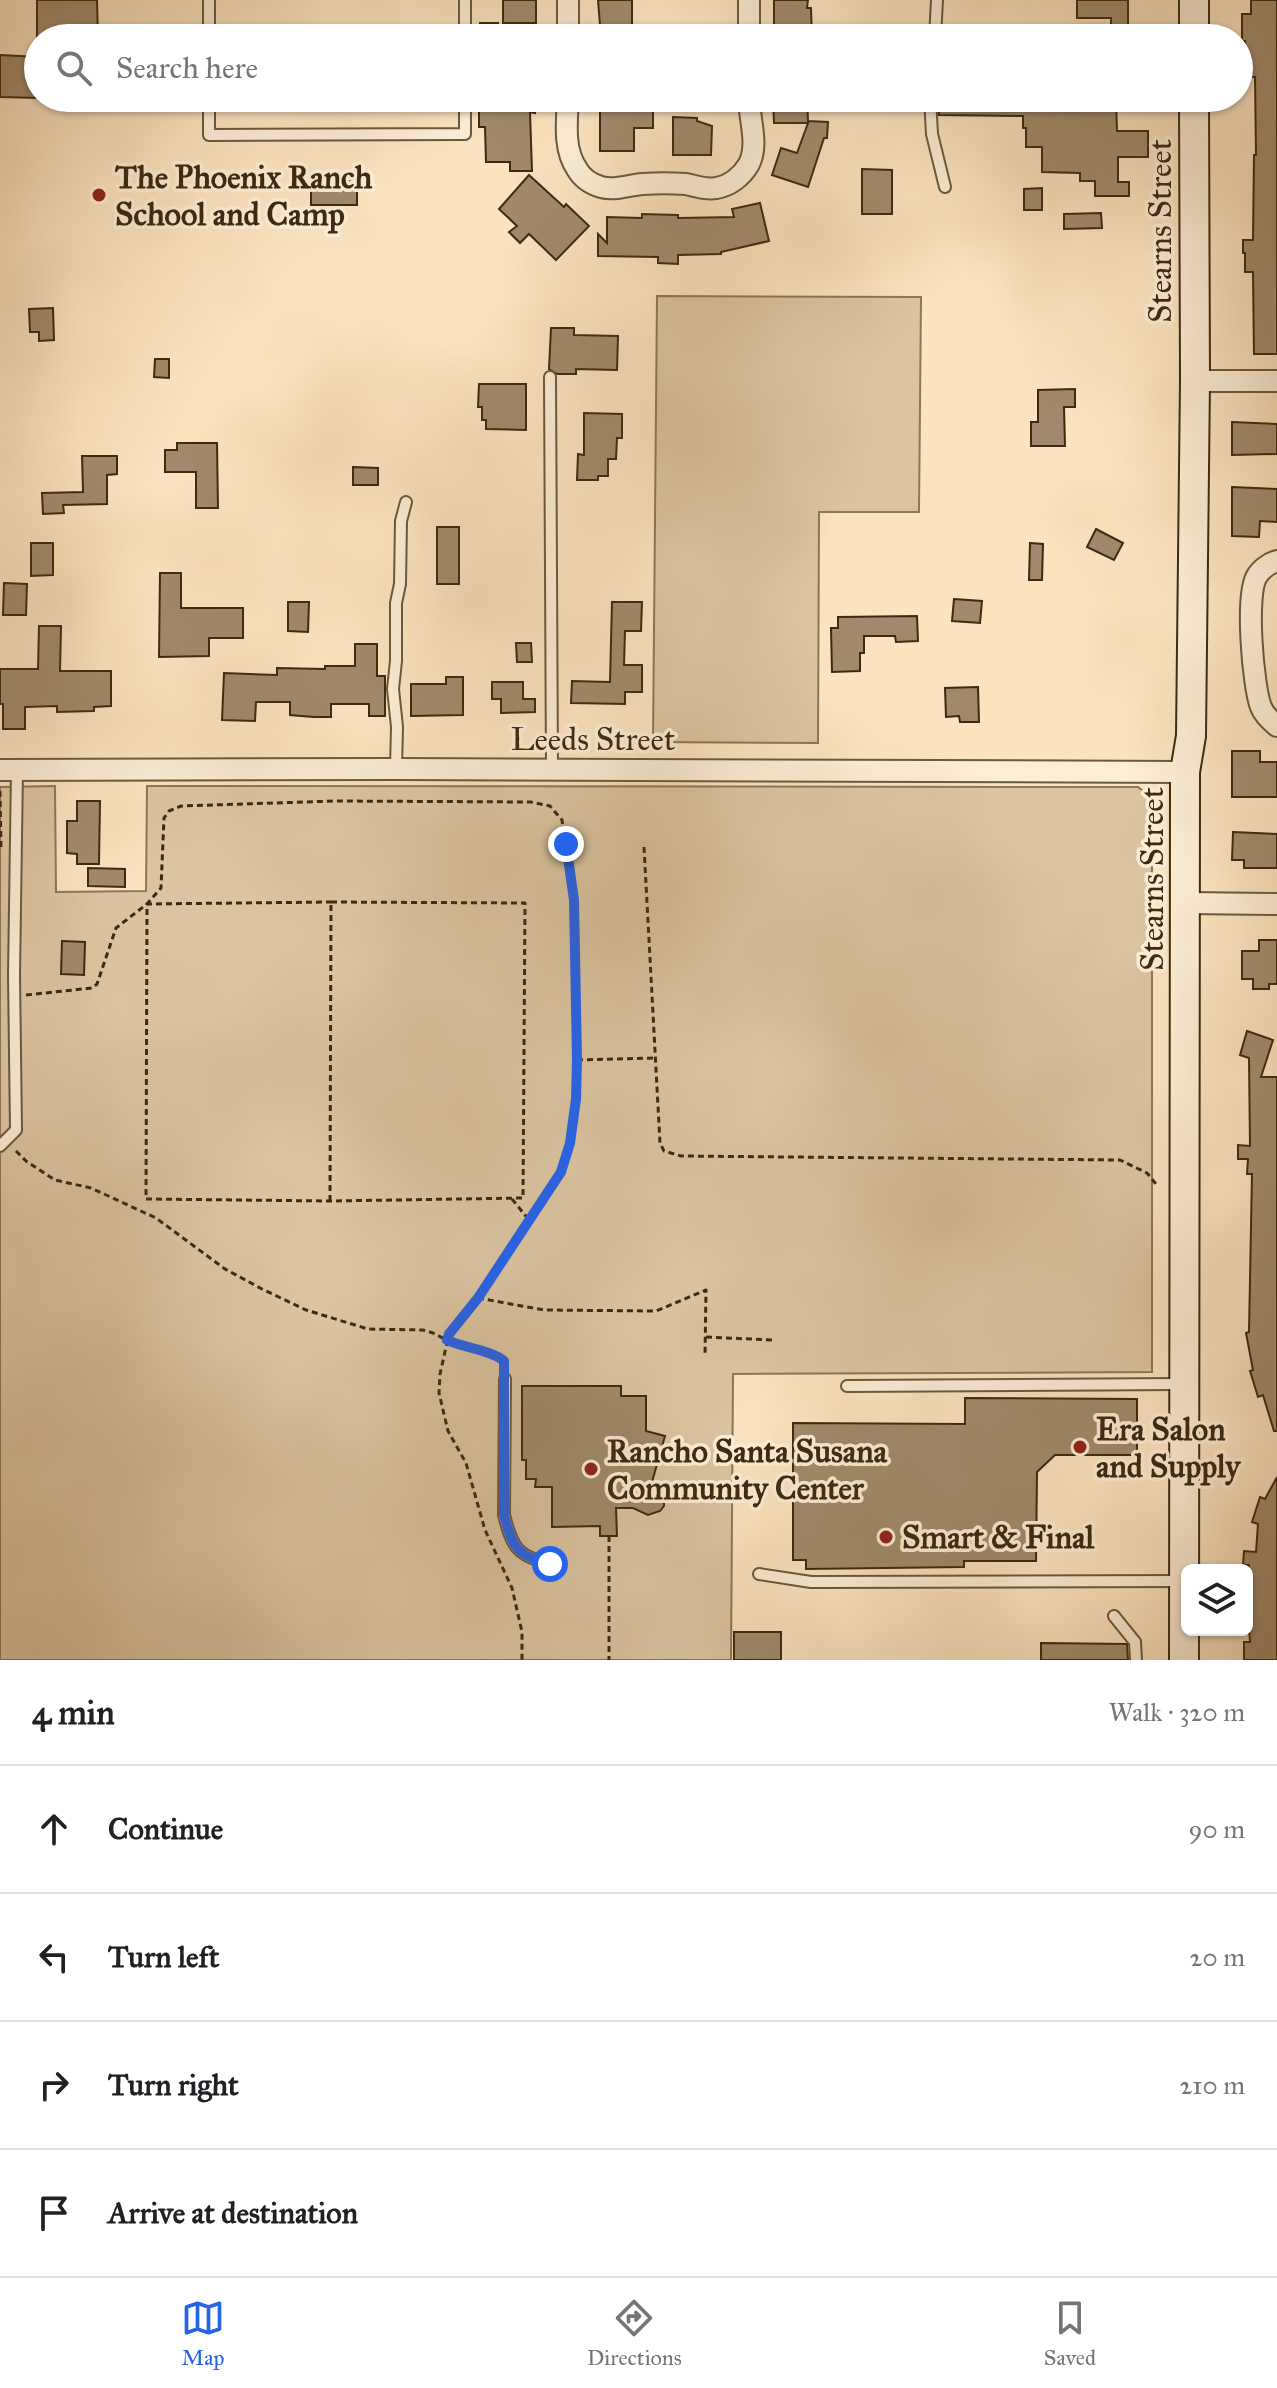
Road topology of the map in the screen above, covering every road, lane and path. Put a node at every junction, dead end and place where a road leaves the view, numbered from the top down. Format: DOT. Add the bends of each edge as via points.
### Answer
graph roads {
  1 [pos="209,0"];
  2 [pos="465,0"];
  3 [pos="568,0"];
  4 [pos="749,0"];
  5 [pos="937,0"];
  6 [pos="1194,0"];
  7 [pos="209,24"];
  8 [pos="465,24"];
  9 [pos="568,24"];
  10 [pos="749,24"];
  11 [pos="936,24"];
  12 [pos="1194,24"];
  13 [pos="209,112"];
  14 [pos="465,112"];
  15 [pos="567,112"];
  16 [pos="750,112"];
  17 [pos="931,112"];
  18 [pos="1194,112"];
  19 [pos="945,187"];
  20 [pos="550,377"];
  21 [pos="1195,381"];
  22 [pos="1277,381"];
  23 [pos="406,502"];
  24 [pos="1277,561"];
  25 [pos="1277,726"];
  26 [pos="396,769"];
  27 [pos="552,769"];
  28 [pos="8,770"];
  29 [pos="1185,772"];
  30 [pos="644,847"];
  31 [pos="331,902"];
  32 [pos="1186,903"];
  33 [pos="147,904"];
  34 [pos="1277,904"];
  35 [pos="15,996"];
  36 [pos="655,1058"];
  37 [pos="577,1060"];
  38 [pos="3,1143"];
  39 [pos="1156,1184"];
  40 [pos="512,1199"];
  41 [pos="330,1201"];
  42 [pos="529,1220"];
  43 [pos="478,1298"];
  44 [pos="706,1337"];
  45 [pos="447,1340"];
  46 [pos="772,1340"];
  47 [pos="705,1355"];
  48 [pos="505,1379"];
  49 [pos="1183,1384"];
  50 [pos="847,1386"];
  51 [pos="609,1536"];
  52 [pos="550,1564"];
  53 [pos="1183,1564"];
  54 [pos="759,1574"];
  55 [pos="1181,1581"];
  56 [pos="1114,1616"];
  57 [pos="1184,1636"];
  58 [pos="522,1660"];
  59 [pos="609,1660"];
  60 [pos="1136,1660"];
  61 [pos="1184,1660"];
  1 -- 7 [label="lane"];
  2 -- 8 [label="lane"];
  3 -- 9 [label="street"];
  4 -- 10 [label="street"];
  5 -- 11 [label="lane"];
  6 -- 12 [label="main road"];
  13 -- 14 [label="lane" via="209,135 465,134"];
  15 -- 16 [label="street" via="571,158 588,181 615,189 684,184 704,189 731,183 750,163"];
  17 -- 19 [label="lane"];
  18 -- 21 [label="main road, Stearns Street"];
  20 -- 27 [label="lane"];
  21 -- 22 [label="street"];
  21 -- 29 [label="main road, Stearns Street" via="1191,736"];
  23 -- 26 [label="lane" via="396,603"];
  24 -- 25 [label="street" via="1256,576 1250,607 1257,696 1262,712"];
  26 -- 27 [label="street, Leeds Street"];
  26 -- 28 [label="street, Leeds Street"];
  27 -- 29 [label="street, Leeds Street"];
  28 -- 35 [label="lane"];
  29 -- 32 [label="main road, Stearns Street"];
  30 -- 36 [label="path"];
  31 -- 33 [label="path"];
  31 -- 40 [label="path" via="525,903 523,1198"];
  31 -- 41 [label="path"];
  32 -- 34 [label="street"];
  32 -- 49 [label="main road, Stearns Street"];
  33 -- 35 [label="path" via="116,928 92,988"];
  33 -- 37 [label="path" via="161,888 164,818 181,806 336,801 550,806 562,820 574,900"];
  33 -- 41 [label="path" via="146,1199"];
  35 -- 38 [label="lane" via="16,1130"];
  36 -- 37 [label="path"];
  36 -- 39 [label="path" via="660,1143 664,1151 681,1156 1120,1160 1147,1173"];
  37 -- 42 [label="path" via="570,1143 561,1172"];
  38 -- 45 [label="path" via="55,1180 91,1188 145,1213 225,1269 306,1310 358,1326 423,1330"];
  40 -- 41 [label="path"];
  40 -- 42 [label="path"];
  42 -- 43 [label="path"];
  43 -- 44 [label="path" via="544,1310 656,1311 706,1290"];
  43 -- 45 [label="path"];
  44 -- 46 [label="path"];
  44 -- 47 [label="path"];
  45 -- 48 [label="path" via="497,1355 504,1361"];
  45 -- 58 [label="path" via="440,1374 443,1414 512,1588"];
  48 -- 52 [label="lane" via="504,1515 519,1551"];
  49 -- 50 [label="lane"];
  49 -- 53 [label="main road, Stearns Street"];
  51 -- 59 [label="path"];
  54 -- 55 [label="lane" via="811,1582"];
  56 -- 60 [label="lane" via="1135,1642"];
  57 -- 61 [label="main road, Stearns Street"];
}
